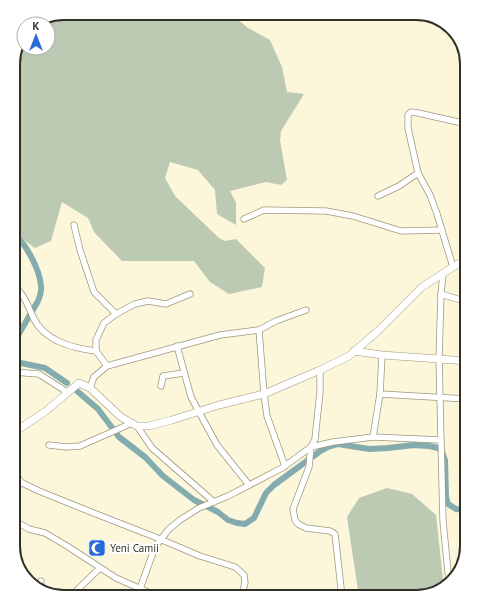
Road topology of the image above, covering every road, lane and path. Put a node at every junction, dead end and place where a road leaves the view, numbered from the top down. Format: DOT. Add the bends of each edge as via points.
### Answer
graph roads {
  1 [pos="460,122"];
  2 [pos="418,173"];
  3 [pos="378,196"];
  4 [pos="244,219"];
  5 [pos="74,225"];
  6 [pos="442,230"];
  7 [pos="460,263"];
  8 [pos="454,267"];
  9 [pos="443,274"];
  10 [pos="20,293"];
  11 [pos="190,294"];
  12 [pos="441,294"];
  13 [pos="460,300"];
  14 [pos="306,310"];
  15 [pos="116,314"];
  16 [pos="259,330"];
  17 [pos="177,346"];
  18 [pos="96,351"];
  19 [pos="354,351"];
  20 [pos="382,355"];
  21 [pos="439,358"];
  22 [pos="460,360"];
  23 [pos="107,366"];
  24 [pos="320,370"];
  25 [pos="20,373"];
  26 [pos="184,373"];
  27 [pos="161,386"];
  28 [pos="90,388"];
  29 [pos="67,392"];
  30 [pos="264,394"];
  31 [pos="380,394"];
  32 [pos="440,398"];
  33 [pos="460,399"];
  34 [pos="199,412"];
  35 [pos="134,425"];
  36 [pos="20,428"];
  37 [pos="373,437"];
  38 [pos="441,440"];
  39 [pos="49,445"];
  40 [pos="311,447"];
  41 [pos="285,466"];
  42 [pos="20,481"];
  43 [pos="249,485"];
  44 [pos="212,503"];
  45 [pos="20,524"];
  46 [pos="161,539"];
  47 [pos="100,568"];
  48 [pos="448,576"];
  49 [pos="140,589"];
  50 [pos="77,590"];
  51 [pos="243,590"];
  52 [pos="341,590"];
  1 -- 2 [label="street" via="409,113 408,128"];
  2 -- 3 [label="street"];
  2 -- 6 [label="street" via="430,195"];
  4 -- 6 [label="street" via="264,210 326,212 353,216 401,231"];
  5 -- 15 [label="street" via="94,292"];
  6 -- 8 [label="street"];
  7 -- 8 [label="street"];
  8 -- 9 [label="street"];
  9 -- 12 [label="street"];
  9 -- 19 [label="street" via="422,287"];
  10 -- 18 [label="street" via="34,319 57,342"];
  11 -- 15 [label="street" via="166,304 148,301 135,304"];
  12 -- 13 [label="street"];
  12 -- 21 [label="street"];
  14 -- 16 [label="street"];
  15 -- 18 [label="street" via="104,323 96,340"];
  16 -- 17 [label="street" via="220,335"];
  16 -- 30 [label="street"];
  17 -- 23 [label="street"];
  17 -- 26 [label="street"];
  18 -- 23 [label="street"];
  19 -- 20 [label="street"];
  19 -- 24 [label="street"];
  20 -- 21 [label="street"];
  20 -- 31 [label="street"];
  21 -- 22 [label="street"];
  21 -- 32 [label="street"];
  23 -- 28 [label="street" via="94,377"];
  24 -- 30 [label="street"];
  24 -- 40 [label="street" via="316,439"];
  25 -- 29 [label="street" via="39,374"];
  26 -- 27 [label="street" via="163,376"];
  26 -- 34 [label="street" via="191,397"];
  28 -- 29 [label="street" via="79,383"];
  28 -- 35 [label="street" via="121,417"];
  29 -- 36 [label="street" via="46,411"];
  30 -- 34 [label="street"];
  30 -- 41 [label="street" via="267,416"];
  31 -- 32 [label="street"];
  31 -- 37 [label="street"];
  32 -- 33 [label="street"];
  32 -- 38 [label="street"];
  34 -- 35 [label="street" via="149,426"];
  34 -- 43 [label="street" via="217,444"];
  35 -- 39 [label="street" via="80,446"];
  35 -- 44 [label="street" via="152,448"];
  37 -- 38 [label="street"];
  37 -- 40 [label="street"];
  38 -- 48 [label="street" via="443,521"];
  40 -- 41 [label="street"];
  40 -- 52 [label="street" via="309,467 293,509 295,520 306,528 335,534"];
  41 -- 43 [label="street"];
  42 -- 46 [label="street"];
  43 -- 44 [label="street"];
  44 -- 46 [label="street" via="199,508 169,529"];
  45 -- 47 [label="street" via="45,533"];
  46 -- 49 [label="street" via="155,547"];
  46 -- 51 [label="street" via="200,556 235,567 244,575"];
  47 -- 49 [label="street"];
  47 -- 50 [label="street"];
}
